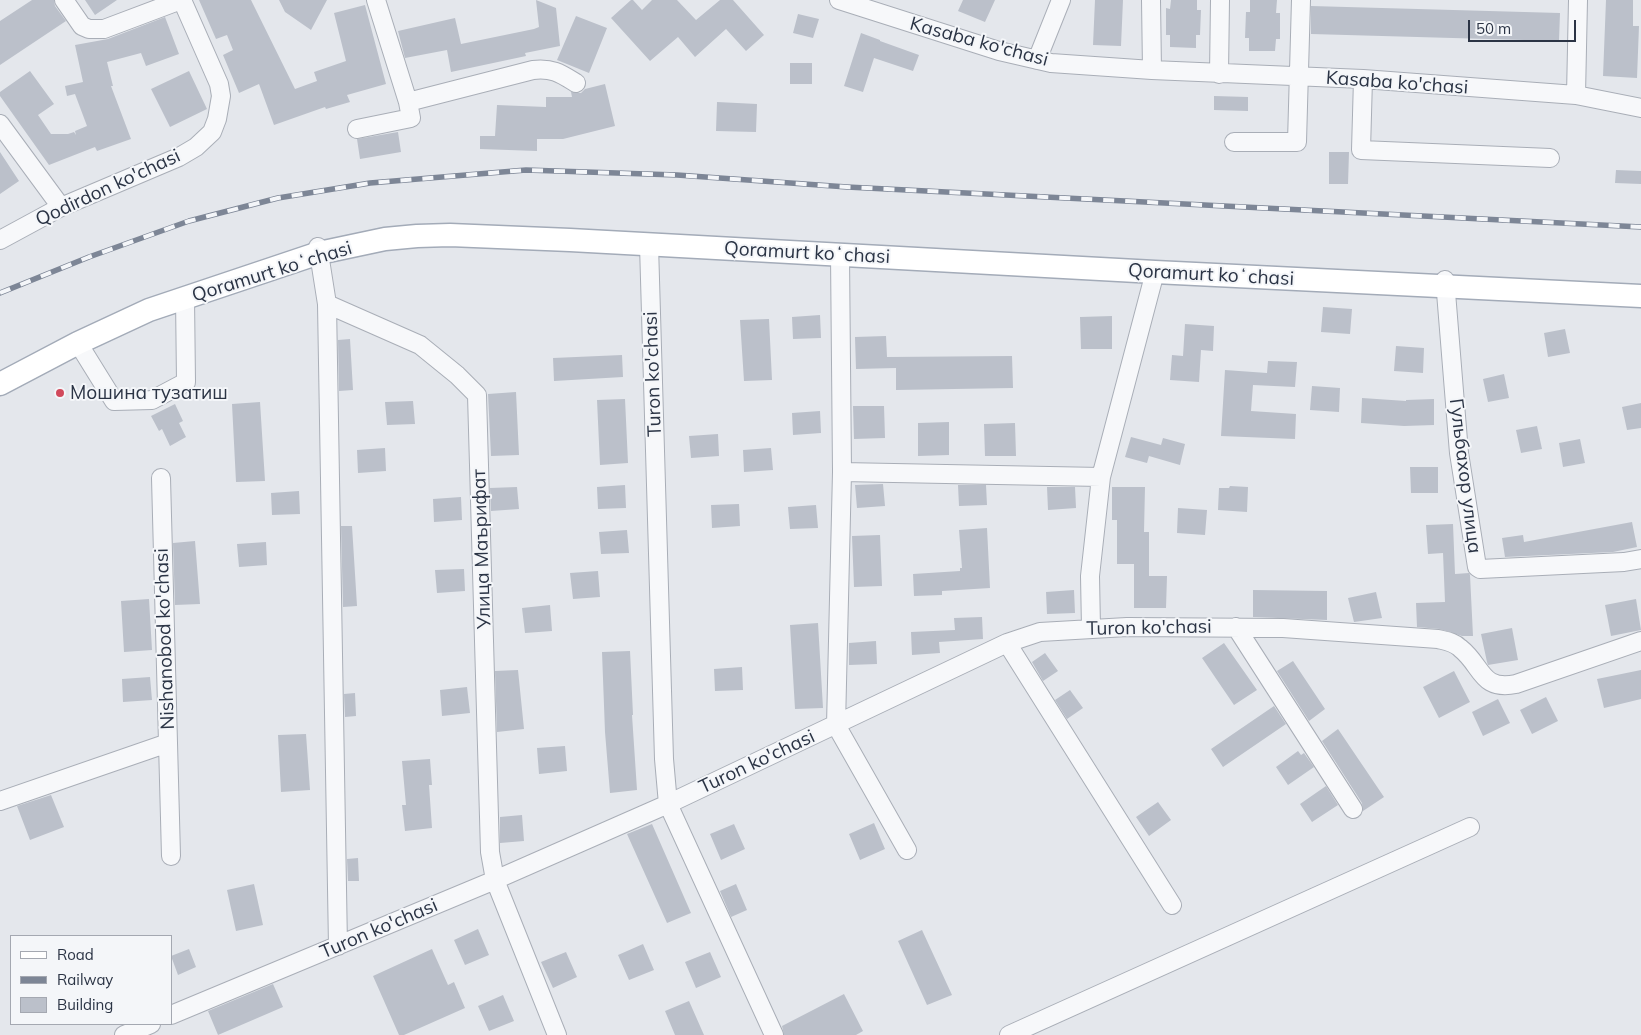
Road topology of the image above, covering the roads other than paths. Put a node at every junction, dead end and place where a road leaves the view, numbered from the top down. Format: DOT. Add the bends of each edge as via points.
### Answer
graph roads {
  1 [pos="64,0"];
  2 [pos="182,0"];
  3 [pos="376,0"];
  4 [pos="841,0"];
  5 [pos="1062,0"];
  6 [pos="1151,0"];
  7 [pos="1220,0"];
  8 [pos="1301,0"];
  9 [pos="1578,0"];
  10 [pos="1037,60"];
  11 [pos="1152,70"];
  12 [pos="1219,74"];
  13 [pos="1298,77"];
  14 [pos="1363,79"];
  15 [pos="576,82"];
  16 [pos="1576,95"];
  17 [pos="408,102"];
  18 [pos="1641,108"];
  19 [pos="0,124"];
  20 [pos="357,129"];
  21 [pos="1234,142"];
  22 [pos="1550,158"];
  23 [pos="61,207"];
  24 [pos="0,240"];
  25 [pos="649,245"];
  26 [pos="318,250"];
  27 [pos="840,255"];
  28 [pos="1155,272"];
  29 [pos="1446,283"];
  30 [pos="1641,288"];
  31 [pos="1641,296"];
  32 [pos="185,298"];
  33 [pos="326,304"];
  34 [pos="78,343"];
  35 [pos="0,376"];
  36 [pos="0,384"];
  37 [pos="842,472"];
  38 [pos="1101,476"];
  39 [pos="160,478"];
  40 [pos="1641,559"];
  41 [pos="1236,627"];
  42 [pos="1091,628"];
  43 [pos="1641,641"];
  44 [pos="1007,643"];
  45 [pos="836,725"];
  46 [pos="168,743"];
  47 [pos="0,801"];
  48 [pos="668,804"];
  49 [pos="1353,809"];
  50 [pos="1470,827"];
  51 [pos="907,850"];
  52 [pos="171,856"];
  53 [pos="495,880"];
  54 [pos="1172,905"];
  55 [pos="338,946"];
  56 [pos="172,1016"];
  57 [pos="149,1025"];
  58 [pos="551,1033"];
  59 [pos="124,1035"];
  60 [pos="774,1035"];
  61 [pos="1009,1035"];
  1 -- 2 [label="street" via="82,26 104,29"];
  2 -- 23 [label="street, Qodirdon ko'chasi" via="219,84 220,108 212,132 179,157"];
  3 -- 17 [label="street"];
  4 -- 10 [label="street, Kasaba ko'chasi" via="973,44"];
  5 -- 10 [label="street"];
  6 -- 11 [label="street"];
  7 -- 12 [label="street"];
  8 -- 13 [label="street"];
  9 -- 16 [label="street"];
  10 -- 11 [label="street, Kasaba ko'chasi"];
  11 -- 12 [label="street, Kasaba ko'chasi"];
  12 -- 13 [label="street, Kasaba ko'chasi"];
  13 -- 14 [label="street, Kasaba ko'chasi"];
  13 -- 21 [label="street" via="1297,142"];
  14 -- 16 [label="street, Kasaba ko'chasi"];
  14 -- 22 [label="street" via="1361,150"];
  15 -- 17 [label="street" via="557,71 534,70"];
  16 -- 18 [label="street, Kasaba ko'chasi"];
  17 -- 20 [label="street" via="411,118"];
  19 -- 23 [label="street"];
  23 -- 24 [label="street, Qodirdon ko'chasi"];
  25 -- 26 [label="main road, Qoramurt koʻchasi" via="450,235 385,239"];
  25 -- 27 [label="main road, Qoramurt koʻchasi"];
  25 -- 48 [label="street, Turon ko'chasi"];
  26 -- 29 [label="main road, Qoramurt koʻchasi" via="384,233 451,228"];
  26 -- 32 [label="main road, Qoramurt koʻchasi"];
  26 -- 33 [label="street"];
  26 -- 35 [label="main road, Qoramurt koʻchasi" via="149,303"];
  27 -- 28 [label="main road, Qoramurt koʻchasi"];
  27 -- 37 [label="street"];
  28 -- 29 [label="main road, Qoramurt koʻchasi"];
  28 -- 38 [label="street"];
  29 -- 30 [label="main road, Qoramurt koʻchasi"];
  29 -- 31 [label="main road, Qoramurt koʻchasi"];
  29 -- 40 [label="street, Гульбахор улица" via="1458,453 1477,567 1480,570"];
  32 -- 34 [label="main road, Qoramurt koʻchasi" via="149,310"];
  32 -- 34 [label="street" via="186,382 152,400 114,401"];
  33 -- 53 [label="street, Улица Маърифат" via="420,345 478,395 490,852"];
  33 -- 55 [label="street"];
  34 -- 36 [label="main road, Qoramurt koʻchasi"];
  37 -- 38 [label="street"];
  37 -- 45 [label="street"];
  38 -- 42 [label="street" via="1090,576"];
  39 -- 46 [label="street, Nishanobod ko'chasi"];
  41 -- 42 [label="street, Turon ko'chasi"];
  41 -- 43 [label="street, Turon ko'chasi" via="1438,639 1461,648 1494,684 1504,686"];
  41 -- 49 [label="street"];
  42 -- 44 [label="street, Turon ko'chasi" via="1040,632"];
  44 -- 45 [label="street, Turon ko'chasi"];
  44 -- 54 [label="street"];
  45 -- 48 [label="street, Turon ko'chasi"];
  45 -- 51 [label="street"];
  46 -- 47 [label="street, Nishanobod ko'chasi"];
  46 -- 52 [label="street"];
  48 -- 53 [label="street, Turon ko'chasi"];
  48 -- 60 [label="street"];
  50 -- 61 [label="street"];
  53 -- 55 [label="street, Turon ko'chasi"];
  53 -- 58 [label="street, Улица Маърифат"];
  55 -- 56 [label="street, Turon ko'chasi"];
  57 -- 59 [label="street"];
}
